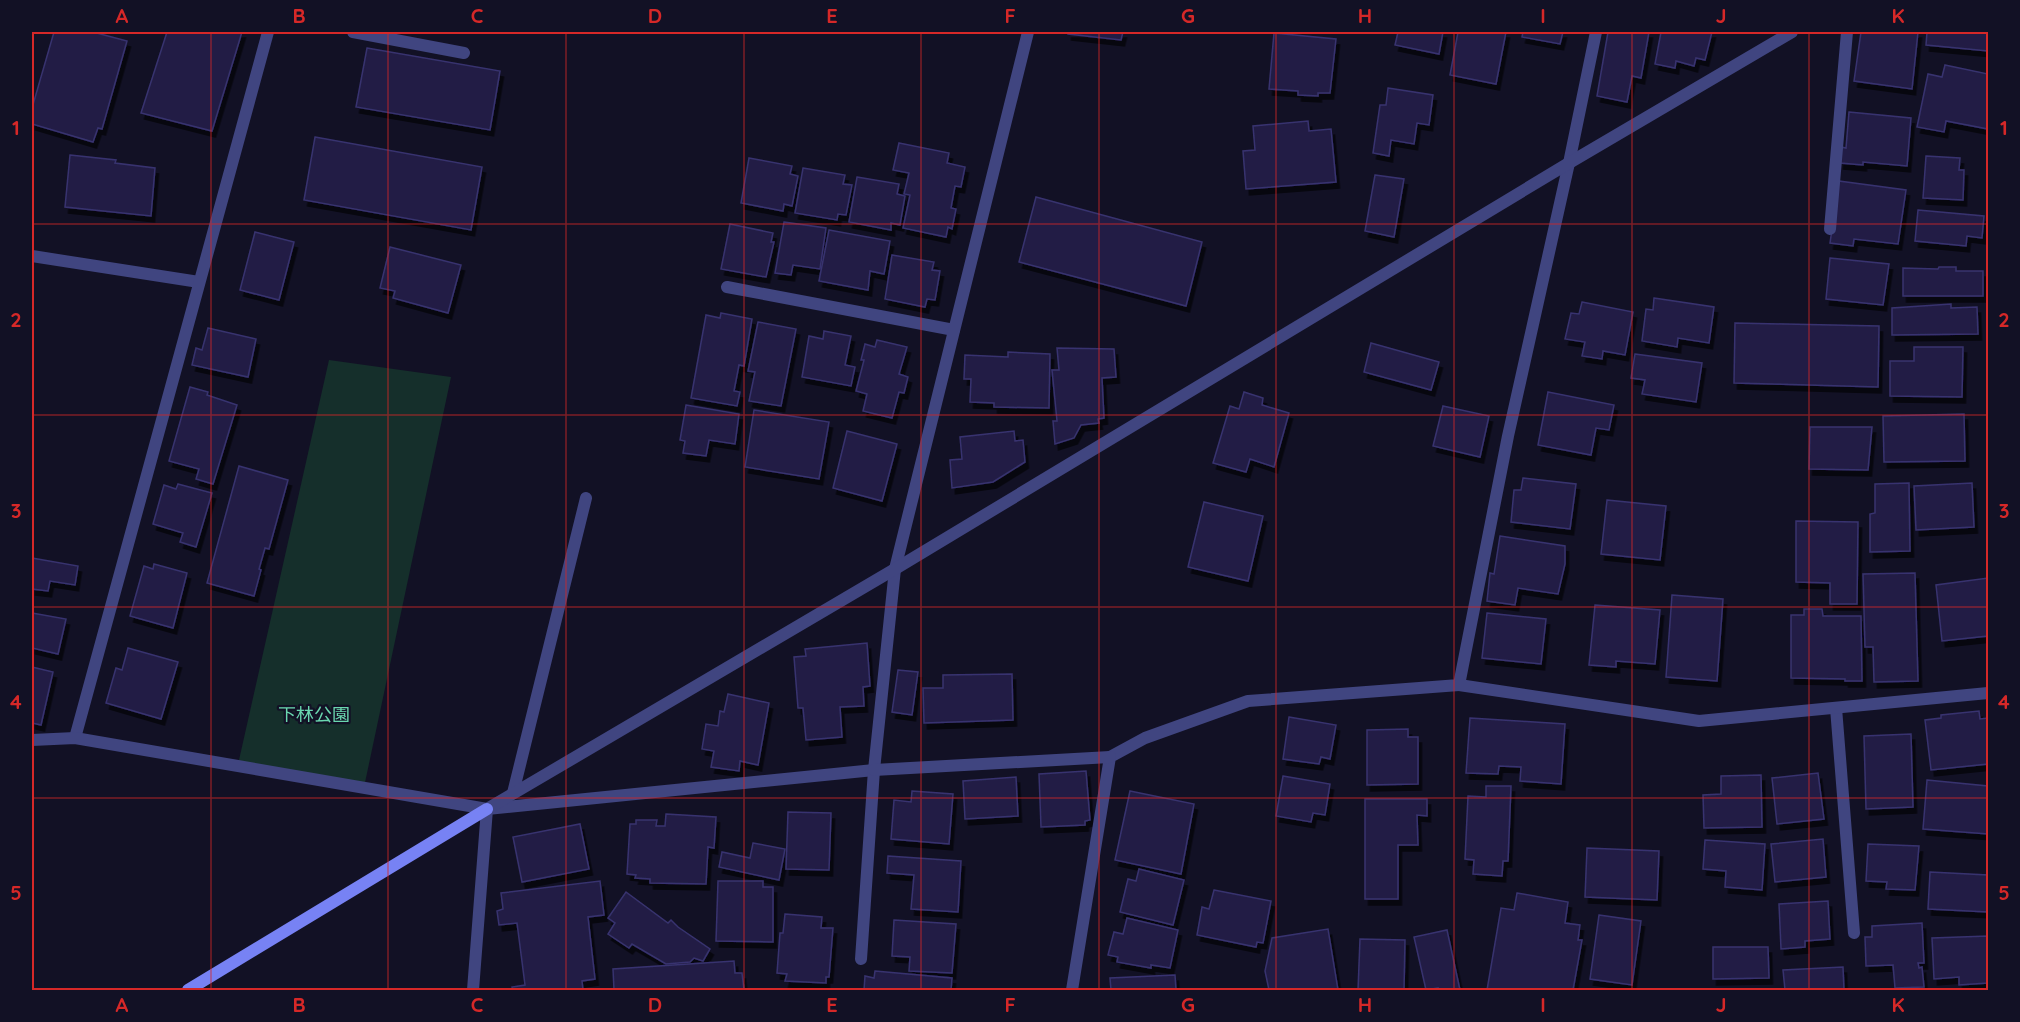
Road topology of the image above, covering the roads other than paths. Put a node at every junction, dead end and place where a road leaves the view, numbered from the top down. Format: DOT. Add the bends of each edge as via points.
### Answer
graph roads {
  1 [pos="268,32"];
  2 [pos="353,32"];
  3 [pos="1028,32"];
  4 [pos="1596,32"];
  5 [pos="1792,32"];
  6 [pos="1847,32"];
  7 [pos="464,53"];
  8 [pos="1569,163"];
  9 [pos="1830,229"];
  10 [pos="32,256"];
  11 [pos="199,282"];
  12 [pos="727,287"];
  13 [pos="954,330"];
  14 [pos="586,498"];
  15 [pos="895,569"];
  16 [pos="1459,685"];
  17 [pos="1989,693"];
  18 [pos="1836,708"];
  19 [pos="75,738"];
  20 [pos="32,740"];
  21 [pos="1110,757"];
  22 [pos="874,770"];
  23 [pos="513,793"];
  24 [pos="487,809"];
  25 [pos="1854,933"];
  26 [pos="861,959"];
  27 [pos="188,990"];
  28 [pos="473,990"];
  29 [pos="1072,990"];
  1 -- 11 [label="street"];
  2 -- 7 [label="street"];
  3 -- 13 [label="street"];
  4 -- 8 [label="street"];
  5 -- 8 [label="street"];
  6 -- 9 [label="street"];
  8 -- 15 [label="street"];
  8 -- 16 [label="street" via="1508,436"];
  10 -- 11 [label="street"];
  11 -- 19 [label="street"];
  12 -- 13 [label="street"];
  13 -- 15 [label="street"];
  14 -- 23 [label="street"];
  15 -- 22 [label="street"];
  15 -- 23 [label="street"];
  16 -- 18 [label="street" via="1699,721"];
  16 -- 21 [label="street" via="1248,701 1145,738"];
  17 -- 18 [label="street"];
  18 -- 25 [label="street"];
  19 -- 20 [label="street"];
  19 -- 24 [label="street"];
  21 -- 22 [label="street"];
  21 -- 29 [label="street"];
  22 -- 24 [label="street"];
  22 -- 26 [label="street"];
  23 -- 24 [label="street"];
  24 -- 27 [label="street"];
  24 -- 28 [label="street"];
}
